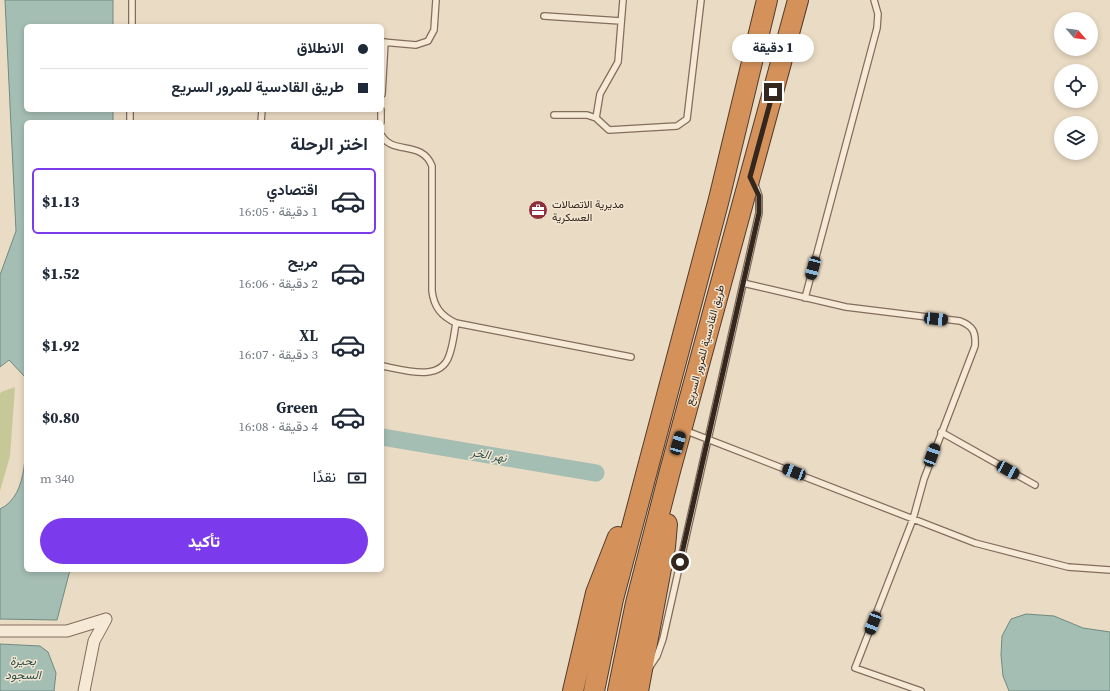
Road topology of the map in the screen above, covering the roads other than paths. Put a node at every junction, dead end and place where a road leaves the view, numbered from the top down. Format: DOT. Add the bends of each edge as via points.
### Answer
graph roads {
  1 [pos="132,0"];
  2 [pos="436,0"];
  3 [pos="623,0"];
  4 [pos="701,0"];
  5 [pos="767,0"];
  6 [pos="798,0"];
  7 [pos="812,0"];
  8 [pos="874,0"];
  9 [pos="544,16"];
  10 [pos="621,21"];
  11 [pos="132,24"];
  12 [pos="789,36"];
  13 [pos="384,42"];
  14 [pos="554,115"];
  15 [pos="596,118"];
  16 [pos="384,139"];
  17 [pos="750,177"];
  18 [pos="743,284"];
  19 [pos="805,298"];
  20 [pos="456,323"];
  21 [pos="631,357"];
  22 [pos="384,366"];
  23 [pos="682,430"];
  24 [pos="941,432"];
  25 [pos="708,439"];
  26 [pos="648,466"];
  27 [pos="670,471"];
  28 [pos="1035,485"];
  29 [pos="913,519"];
  30 [pos="1110,570"];
  31 [pos="0,631"];
  32 [pos="639,685"];
  33 [pos="84,691"];
  34 [pos="573,691"];
  35 [pos="594,691"];
  36 [pos="618,691"];
  37 [pos="921,691"];
  1 -- 11 [label="lane"];
  2 -- 13 [label="lane" via="434,30 428,41 416,45"];
  3 -- 10 [label="lane"];
  4 -- 15 [label="lane" via="687,119 676,126 609,130"];
  5 -- 26 [label="highway" via="719,199"];
  6 -- 12 [label="highway, طريق القادسية للمرور السريع"];
  7 -- 12 [label="highway" via="800,28"];
  8 -- 19 [label="lane" via="878,14 877,28"];
  9 -- 10 [label="lane"];
  10 -- 15 [label="lane" via="618,62 600,94"];
  12 -- 17 [label="highway, طريق القادسية للمرور السريع"];
  14 -- 15 [label="lane" via="587,115"];
  16 -- 20 [label="lane" via="421,152 432,166 433,299 441,314"];
  17 -- 18 [label="lane" via="757,189 760,208"];
  17 -- 23 [label="highway, طريق القادسية للمرور السريع"];
  18 -- 19 [label="lane"];
  18 -- 25 [label="lane"];
  19 -- 24 [label="lane" via="846,307 960,321 970,325 976,335 975,346"];
  20 -- 21 [label="lane"];
  20 -- 22 [label="lane" via="449,356 441,368 426,372"];
  23 -- 25 [label="lane"];
  23 -- 27 [label="highway, طريق القادسية للمرور السريع"];
  24 -- 28 [label="lane"];
  24 -- 29 [label="lane"];
  25 -- 29 [label="lane"];
  25 -- 32 [label="lane" via="663,639 652,665"];
  26 -- 34 [label="highway" via="596,593"];
  26 -- 35 [label="highway" via="613,599"];
  27 -- 32 [label="highway" via="665,546"];
  27 -- 36 [label="highway, طريق القادسية للمرور السريع" via="636,603"];
  29 -- 30 [label="lane" via="975,542 1068,567"];
  29 -- 37 [label="lane" via="855,668"];
  31 -- 33 [label="street" via="67,631 106,619 94,641"];
}
